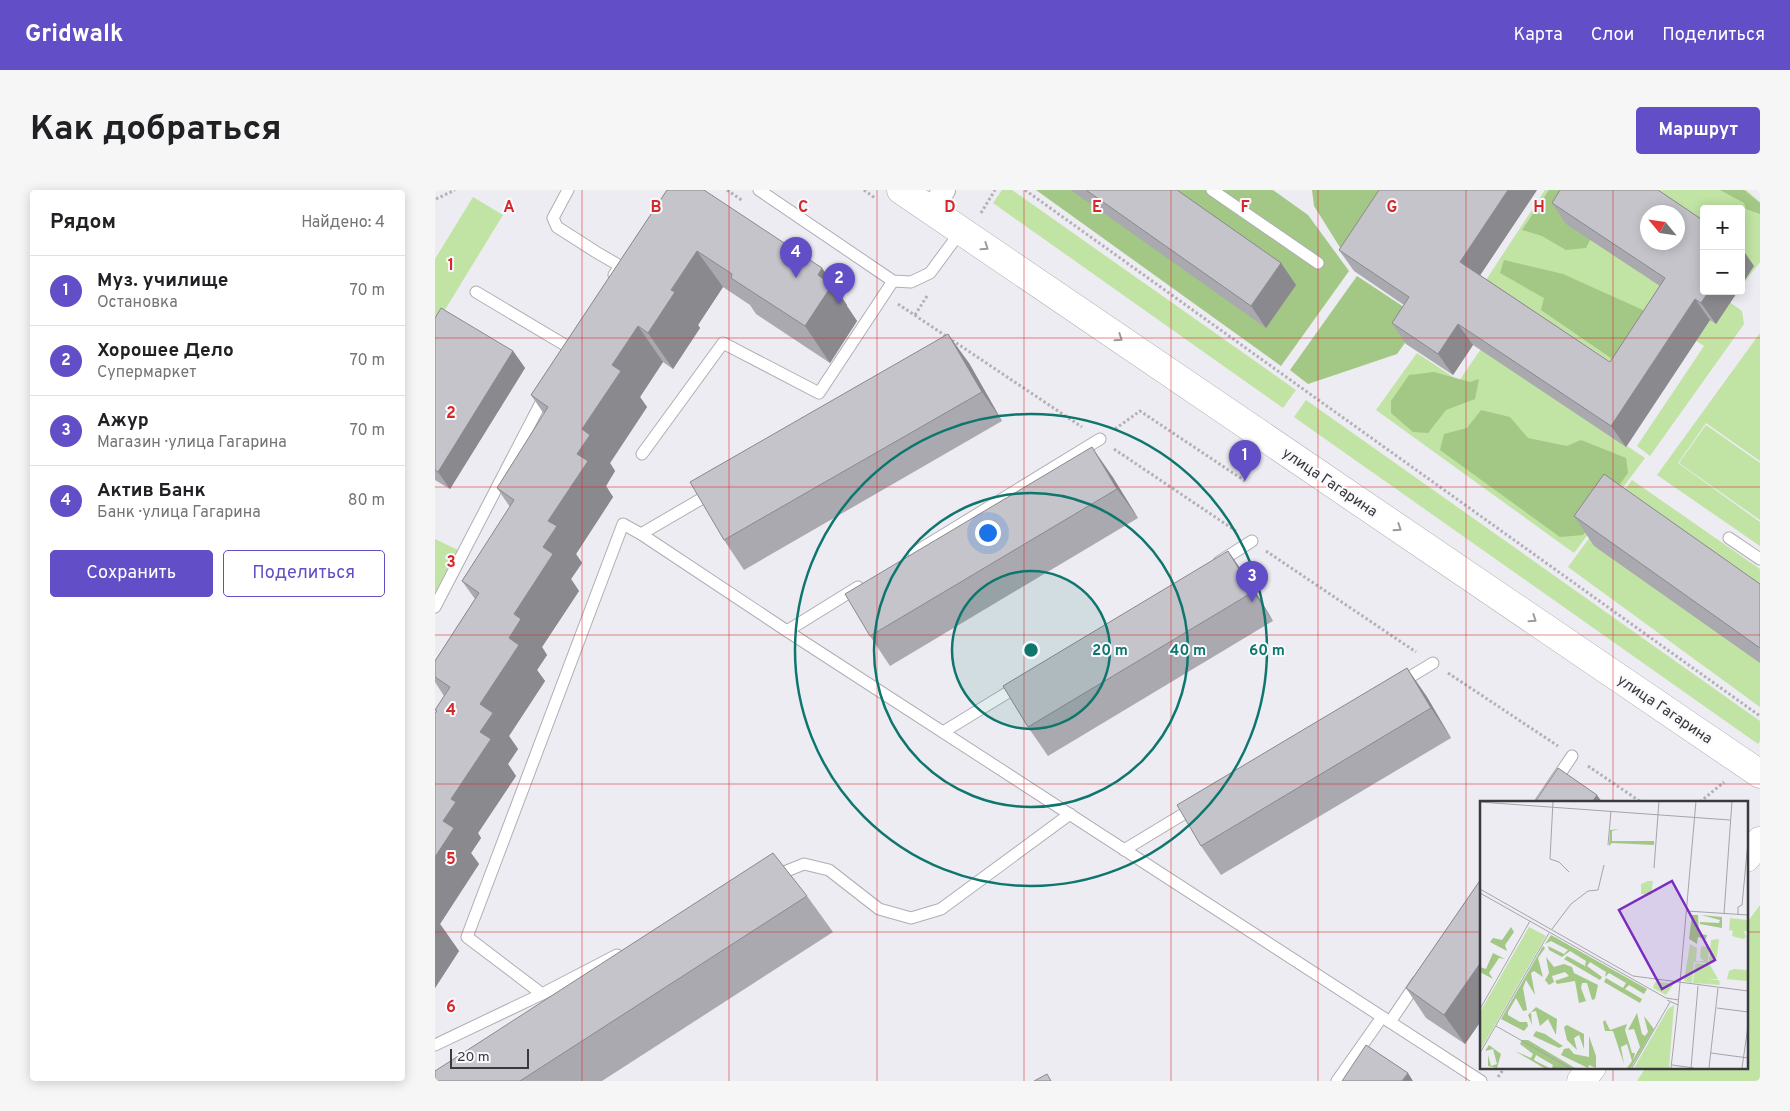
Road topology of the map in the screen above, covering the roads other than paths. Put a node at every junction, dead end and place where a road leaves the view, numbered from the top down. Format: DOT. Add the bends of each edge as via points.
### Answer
graph roads {
  1 [pos="568,190"];
  2 [pos="759,190"];
  3 [pos="901,190"];
  4 [pos="1212,190"];
  5 [pos="938,200"];
  6 [pos="961,231"];
  7 [pos="1318,264"];
  8 [pos="893,281"];
  9 [pos="610,282"];
  10 [pos="475,292"];
  11 [pos="570,348"];
  12 [pos="551,383"];
  13 [pos="1100,439"];
  14 [pos="642,454"];
  15 [pos="726,485"];
  16 [pos="641,534"];
  17 [pos="1729,538"];
  18 [pos="1251,541"];
  19 [pos="905,558"];
  20 [pos="1760,559"];
  21 [pos="1210,567"];
  22 [pos="871,579"];
  23 [pos="435,606"];
  24 [pos="787,631"];
  25 [pos="1433,663"];
  26 [pos="1027,681"];
  27 [pos="1392,688"];
  28 [pos="943,732"];
  29 [pos="1572,756"];
  30 [pos="1760,774"];
  31 [pos="1208,799"];
  32 [pos="1542,801"];
  33 [pos="1070,814"];
  34 [pos="1760,841"];
  35 [pos="1124,850"];
  36 [pos="1747,857"];
  37 [pos="766,879"];
  38 [pos="625,951"];
  39 [pos="1422,975"];
  40 [pos="542,994"];
  41 [pos="1386,1019"];
  42 [pos="435,1045"];
  43 [pos="1591,1068"];
  44 [pos="1337,1081"];
  45 [pos="1481,1081"];
  46 [pos="1581,1081"];
  1 -- 9 [label="lane" via="553,218 557,227 620,266"];
  2 -- 8 [label="lane"];
  3 -- 5 [label="main road, улица Гагарина"];
  4 -- 7 [label="lane"];
  5 -- 6 [label="main road, улица Гагарина"];
  6 -- 8 [label="lane" via="930,273 911,282"];
  6 -- 30 [label="main road, улица Гагарина, one-way"];
  8 -- 14 [label="lane" via="819,393 723,343"];
  10 -- 11 [label="lane"];
  12 -- 23 [label="lane"];
  13 -- 19 [label="lane"];
  15 -- 16 [label="lane"];
  16 -- 24 [label="lane"];
  16 -- 40 [label="lane" via="623,524 467,937"];
  17 -- 20 [label="lane"];
  18 -- 21 [label="lane"];
  22 -- 24 [label="lane"];
  24 -- 28 [label="lane"];
  25 -- 27 [label="lane"];
  26 -- 28 [label="lane"];
  28 -- 33 [label="lane"];
  29 -- 32 [label="lane"];
  31 -- 35 [label="lane"];
  33 -- 35 [label="lane"];
  33 -- 37 [label="lane" via="941,909 911,918 879,909 829,870 805,864"];
  34 -- 36 [label="main road"];
  35 -- 41 [label="lane"];
  38 -- 40 [label="lane"];
  39 -- 41 [label="lane"];
  40 -- 42 [label="lane"];
  41 -- 44 [label="lane"];
  41 -- 45 [label="lane"];
  43 -- 46 [label="main road"];
}
